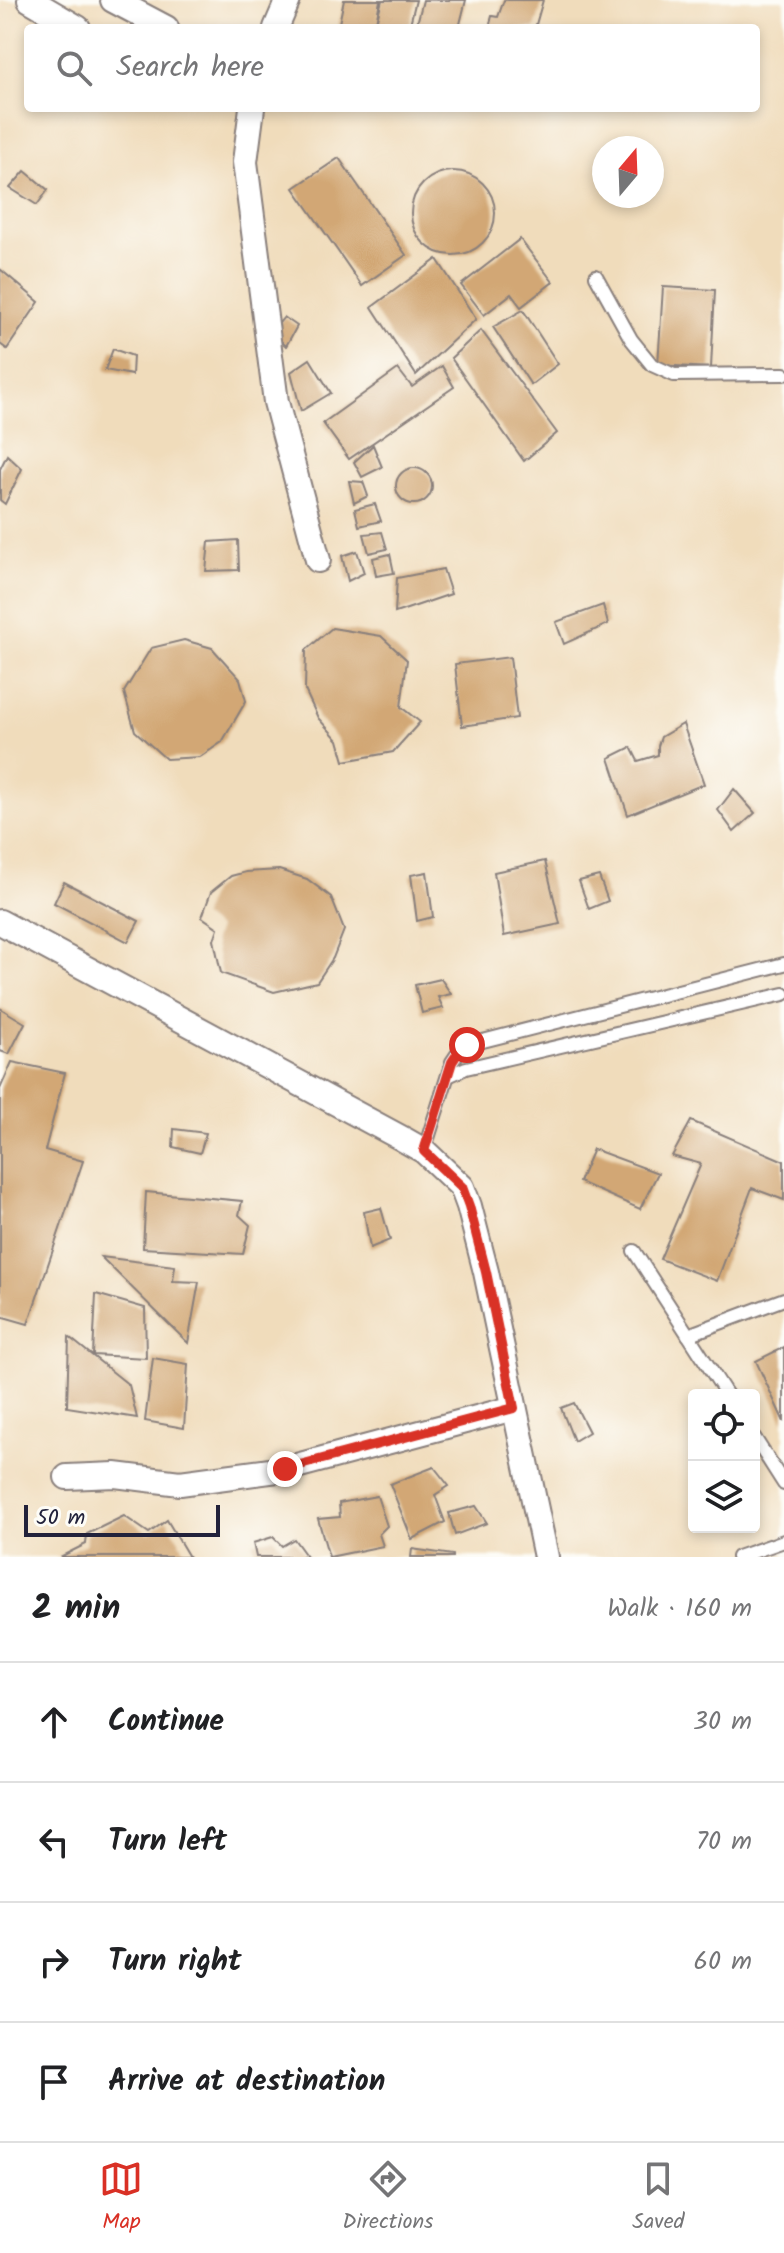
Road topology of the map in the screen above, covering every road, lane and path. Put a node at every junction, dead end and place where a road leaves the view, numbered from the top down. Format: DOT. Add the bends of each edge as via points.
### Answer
graph roads {
  1 [pos="30,0"];
  2 [pos="113,0"];
  3 [pos="288,0"];
  4 [pos="71,24"];
  5 [pos="158,24"];
  6 [pos="278,24"];
  7 [pos="251,112"];
  8 [pos="596,276"];
  9 [pos="784,374"];
  10 [pos="318,560"];
  11 [pos="0,922"];
  12 [pos="784,964"];
  13 [pos="784,994"];
  14 [pos="460,1050"];
  15 [pos="466,1068"];
  16 [pos="448,1076"];
  17 [pos="424,1151"];
  18 [pos="634,1251"];
  19 [pos="784,1299"];
  20 [pos="688,1335"];
  21 [pos="723,1389"];
  22 [pos="514,1408"];
  23 [pos="760,1446"];
  24 [pos="67,1477"];
  25 [pos="784,1484"];
  26 [pos="784,1541"];
  27 [pos="546,1557"];
  28 [pos="738,1557"];
  1 -- 4 [label="street"];
  2 -- 5 [label="street"];
  3 -- 6 [label="street"];
  7 -- 10 [label="street" via="245,162 276,402"];
  8 -- 9 [label="lane" via="652,365 674,375"];
  11 -- 17 [label="street"];
  12 -- 14 [label="lane"];
  13 -- 15 [label="lane"];
  14 -- 15 [label="lane"];
  14 -- 16 [label="lane"];
  15 -- 16 [label="lane"];
  16 -- 17 [label="lane"];
  17 -- 22 [label="street" via="462,1187 469,1206"];
  18 -- 20 [label="lane"];
  19 -- 20 [label="lane"];
  20 -- 21 [label="lane"];
  22 -- 24 [label="street" via="285,1469 180,1483 115,1475"];
  22 -- 27 [label="street"];
  23 -- 25 [label="lane"];
  26 -- 28 [label="lane"];
}
